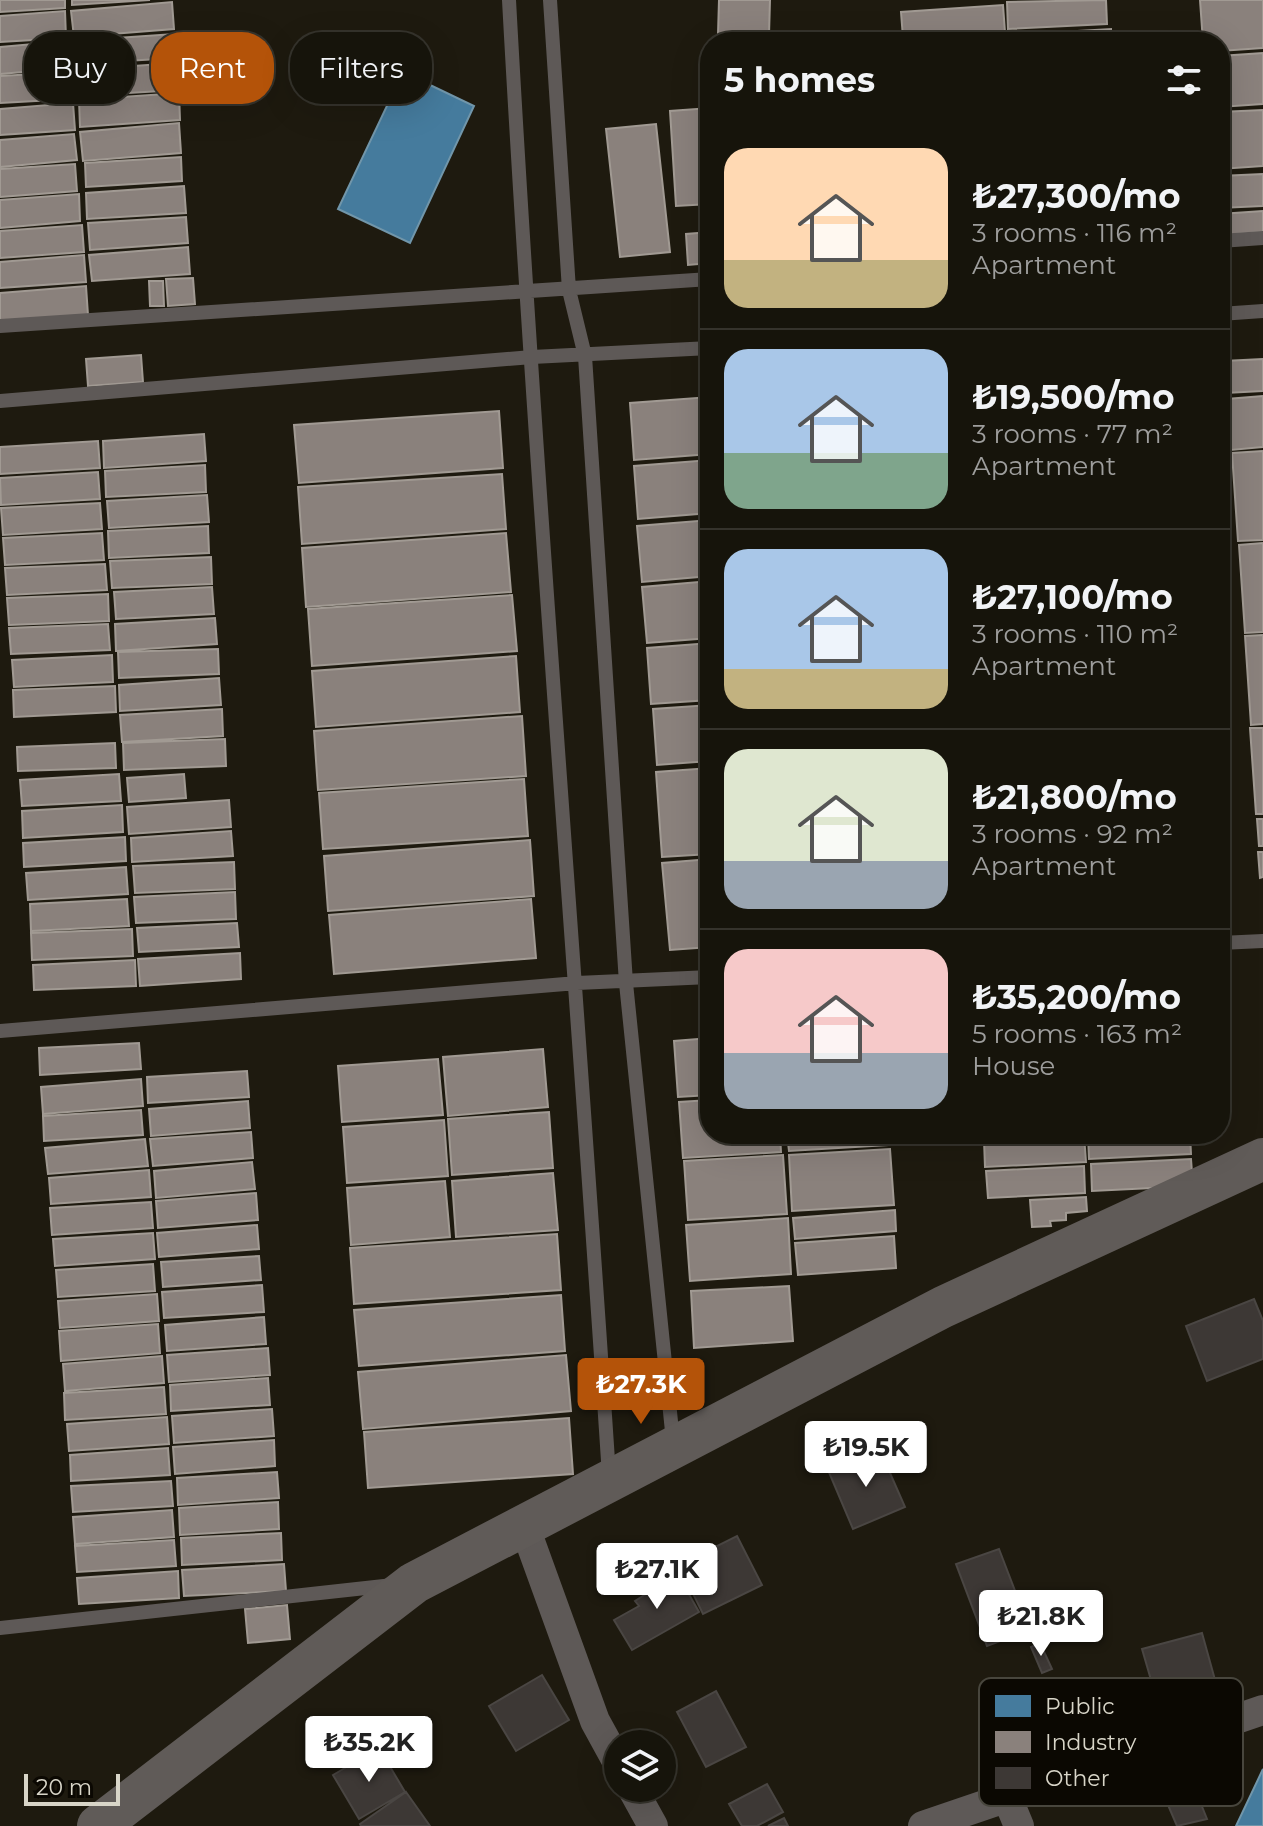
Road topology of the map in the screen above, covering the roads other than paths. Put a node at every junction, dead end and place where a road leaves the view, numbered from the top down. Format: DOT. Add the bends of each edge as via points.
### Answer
graph roads {
  1 [pos="509,0"];
  2 [pos="550,0"];
  3 [pos="1263,238"];
  4 [pos="1230,240"];
  5 [pos="700,280"];
  6 [pos="525,289"];
  7 [pos="569,290"];
  8 [pos="1263,311"];
  9 [pos="1230,313"];
  10 [pos="0,326"];
  11 [pos="700,349"];
  12 [pos="585,356"];
  13 [pos="532,357"];
  14 [pos="0,401"];
  15 [pos="1263,941"];
  16 [pos="1230,943"];
  17 [pos="700,978"];
  18 [pos="577,983"];
  19 [pos="626,983"];
  20 [pos="0,1031"];
  21 [pos="1263,1159"];
  22 [pos="673,1446"];
  23 [pos="609,1480"];
  24 [pos="524,1525"];
  25 [pos="414,1583"];
  26 [pos="0,1628"];
  27 [pos="1263,1710"];
  28 [pos="1243,1717"];
  29 [pos="604,1737"];
  30 [pos="640,1802"];
  31 [pos="981,1806"];
  32 [pos="1011,1806"];
  33 [pos="98,1826"];
  34 [pos="653,1826"];
  35 [pos="923,1826"];
  36 [pos="1019,1826"];
  1 -- 6 [label="lane"];
  2 -- 7 [label="lane"];
  3 -- 4 [label="lane"];
  5 -- 7 [label="lane"];
  6 -- 7 [label="lane"];
  6 -- 10 [label="lane"];
  6 -- 13 [label="lane"];
  7 -- 12 [label="lane"];
  8 -- 9 [label="lane"];
  11 -- 12 [label="lane"];
  12 -- 13 [label="lane"];
  12 -- 19 [label="lane"];
  13 -- 14 [label="lane"];
  13 -- 18 [label="lane"];
  15 -- 16 [label="lane"];
  17 -- 19 [label="lane"];
  18 -- 19 [label="lane"];
  18 -- 20 [label="lane"];
  18 -- 23 [label="lane"];
  19 -- 22 [label="lane"];
  21 -- 22 [label="street" via="943,1307"];
  22 -- 23 [label="street"];
  23 -- 24 [label="street"];
  24 -- 25 [label="street"];
  24 -- 29 [label="street"];
  25 -- 26 [label="lane"];
  25 -- 33 [label="street"];
  27 -- 28 [label="street"];
  30 -- 34 [label="street"];
  31 -- 35 [label="street"];
  32 -- 36 [label="street"];
}
